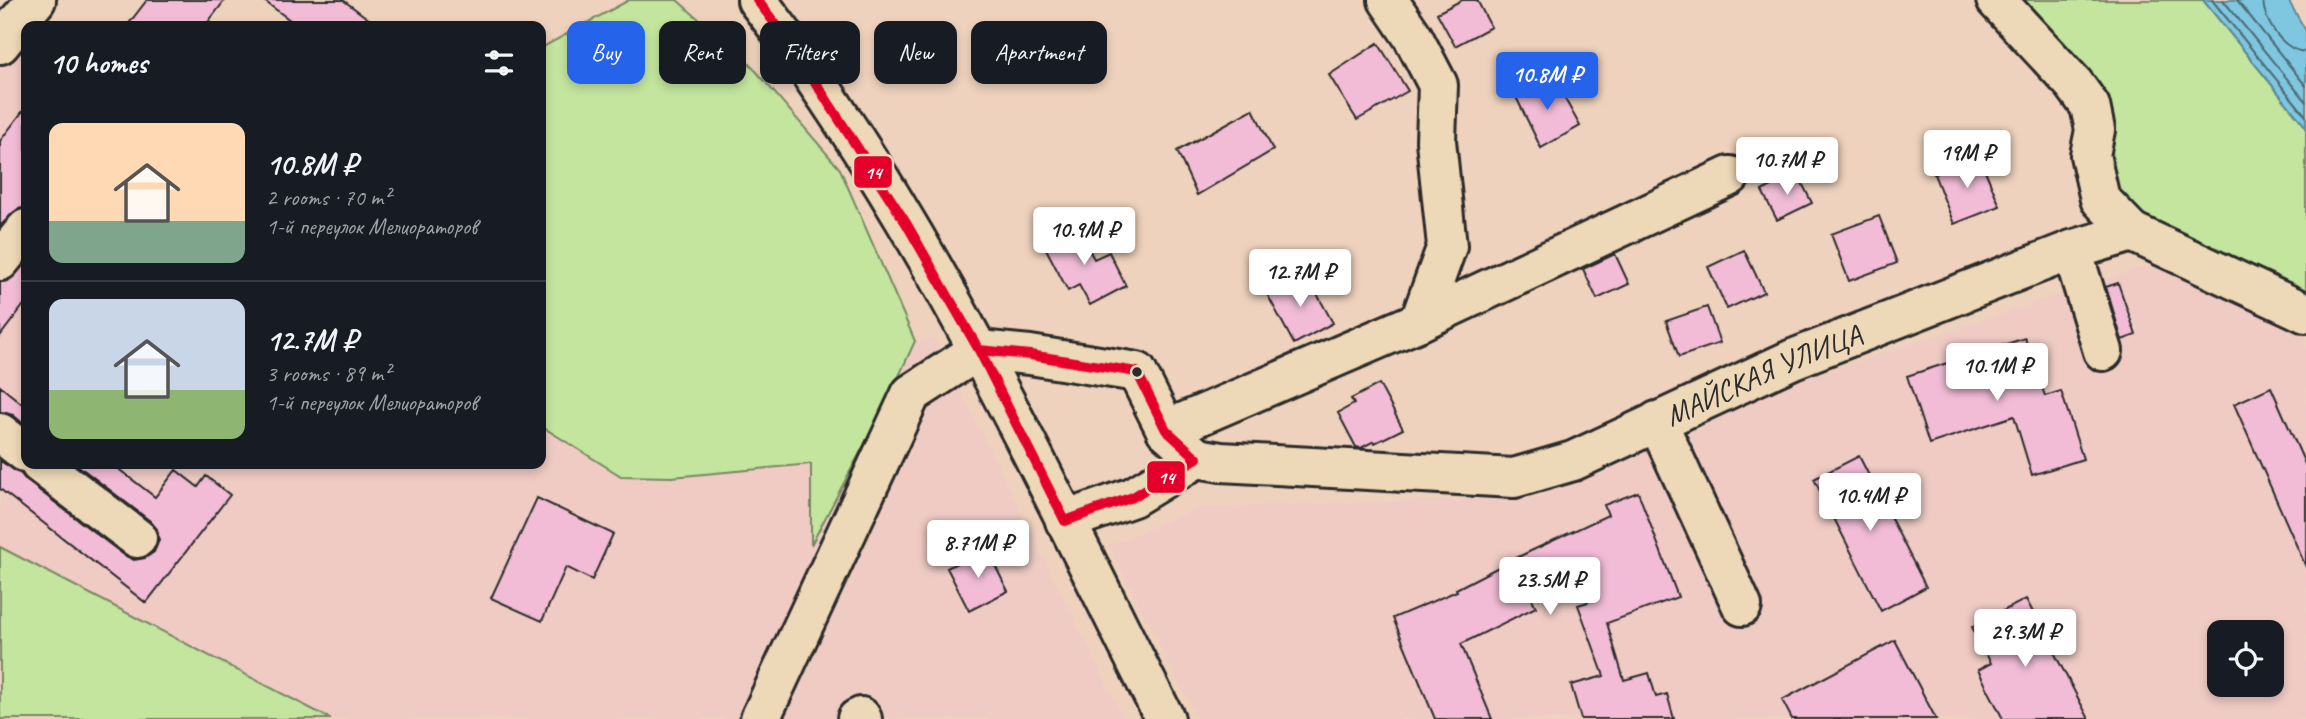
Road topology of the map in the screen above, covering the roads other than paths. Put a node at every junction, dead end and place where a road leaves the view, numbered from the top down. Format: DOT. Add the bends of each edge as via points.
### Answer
graph roads {
  1 [pos="757,0"];
  2 [pos="1388,0"];
  3 [pos="1996,0"];
  4 [pos="21,25"];
  5 [pos="0,44"];
  6 [pos="1730,176"];
  7 [pos="2132,232"];
  8 [pos="21,235"];
  9 [pos="2072,250"];
  10 [pos="0,261"];
  11 [pos="2306,313"];
  12 [pos="1420,321"];
  13 [pos="979,350"];
  14 [pos="2102,351"];
  15 [pos="1657,422"];
  16 [pos="1166,430"];
  17 [pos="0,433"];
  18 [pos="21,449"];
  19 [pos="1197,458"];
  20 [pos="47,469"];
  21 [pos="1065,521"];
  22 [pos="137,538"];
  23 [pos="1742,606"];
  24 [pos="760,719"];
  25 [pos="1165,719"];
  1 -- 13 [label="street" via="851,136"];
  2 -- 12 [label="street" via="1438,85 1436,141 1447,246"];
  3 -- 7 [label="street" via="2090,106 2095,131 2090,155 2100,199"];
  4 -- 5 [label="street"];
  6 -- 12 [label="street"];
  7 -- 9 [label="street, МАЙСКАЯ УЛИЦА"];
  7 -- 11 [label="street"];
  8 -- 10 [label="street"];
  9 -- 14 [label="street"];
  9 -- 15 [label="street, МАЙСКАЯ УЛИЦА" via="1793,359"];
  12 -- 16 [label="street"];
  13 -- 16 [label="street" via="1138,372"];
  13 -- 21 [label="street"];
  13 -- 24 [label="street" via="911,394"];
  15 -- 19 [label="street, МАЙСКАЯ УЛИЦА" via="1573,461 1514,478"];
  15 -- 23 [label="street"];
  16 -- 19 [label="street"];
  17 -- 18 [label="street"];
  19 -- 21 [label="street" via="1133,497"];
  20 -- 22 [label="street"];
  21 -- 25 [label="street"];
}
